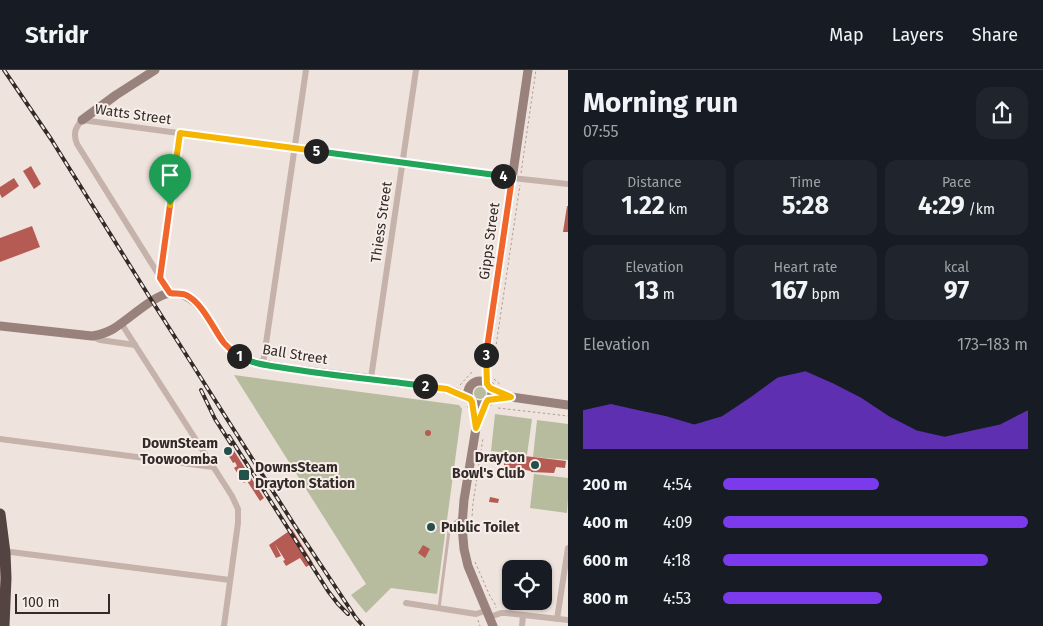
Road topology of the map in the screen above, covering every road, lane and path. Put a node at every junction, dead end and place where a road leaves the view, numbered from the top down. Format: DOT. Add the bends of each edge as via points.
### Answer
graph roads {
  1 [pos="155,70"];
  2 [pos="306,70"];
  3 [pos="416,70"];
  4 [pos="528,70"];
  5 [pos="536,70"];
  6 [pos="82,120"];
  7 [pos="180,133"];
  8 [pos="294,148"];
  9 [pos="402,162"];
  10 [pos="516,178"];
  11 [pos="568,184"];
  12 [pos="160,278"];
  13 [pos="170,293"];
  14 [pos="121,323"];
  15 [pos="0,326"];
  16 [pos="92,336"];
  17 [pos="135,345"];
  18 [pos="486,357"];
  19 [pos="263,364"];
  20 [pos="493,365"];
  21 [pos="474,372"];
  22 [pos="371,378"];
  23 [pos="490,383"];
  24 [pos="473,384"];
  25 [pos="460,385"];
  26 [pos="501,386"];
  27 [pos="447,389"];
  28 [pos="511,397"];
  29 [pos="471,400"];
  30 [pos="489,403"];
  31 [pos="568,406"];
  32 [pos="568,416"];
  33 [pos="476,428"];
  34 [pos="483,435"];
  35 [pos="0,439"];
  36 [pos="213,468"];
  37 [pos="0,514"];
  38 [pos="462,517"];
  39 [pos="429,522"];
  40 [pos="440,530"];
  41 [pos="449,531"];
  42 [pos="471,531"];
  43 [pos="427,532"];
  44 [pos="568,548"];
  45 [pos="5,552"];
  46 [pos="474,558"];
  47 [pos="230,580"];
  48 [pos="406,603"];
  49 [pos="439,608"];
  50 [pos="492,613"];
  51 [pos="523,615"];
  52 [pos="557,618"];
  53 [pos="568,620"];
  54 [pos="4,626"];
  55 [pos="224,626"];
  56 [pos="494,626"];
  57 [pos="522,626"];
  1 -- 6 [label="main road"];
  2 -- 8 [label="street"];
  3 -- 9 [label="street, Thiess Street"];
  4 -- 10 [label="main road, Gipps Street"];
  5 -- 10 [label="path"];
  6 -- 7 [label="street, Watts Street"];
  6 -- 12 [label="street" via="75,129 75,139"];
  7 -- 8 [label="street, Watts Street"];
  7 -- 12 [label="path"];
  8 -- 9 [label="street, Watts Street"];
  8 -- 19 [label="street"];
  9 -- 10 [label="street, Watts Street"];
  9 -- 22 [label="street, Thiess Street"];
  10 -- 11 [label="street, Watts Street"];
  10 -- 18 [label="main road, Gipps Street"];
  10 -- 20 [label="path"];
  12 -- 13 [label="street"];
  13 -- 14 [label="main road" via="152,301"];
  13 -- 19 [label="main road, Ball Street" via="190,298 229,348 244,359"];
  14 -- 16 [label="main road" via="104,334"];
  14 -- 17 [label="street"];
  15 -- 16 [label="main road"];
  16 -- 17 [label="street"];
  17 -- 36 [label="street"];
  18 -- 23 [label="main road, Gipps Street"];
  18 -- 24 [label="main road, Gipps Street"];
  19 -- 22 [label="main road, Ball Street"];
  21 -- 25 [label="path"];
  22 -- 27 [label="main road, Ball Street"];
  23 -- 24 [label="main road" via="481,381"];
  23 -- 26 [label="path" via="495,381"];
  23 -- 28 [label="main road"];
  23 -- 30 [label="main road"];
  24 -- 27 [label="main road, Ball Street"];
  24 -- 29 [label="main road" via="468,392"];
  27 -- 29 [label="main road, Ball Street"];
  28 -- 30 [label="main road"];
  28 -- 31 [label="main road"];
  29 -- 30 [label="main road" via="479,404"];
  29 -- 33 [label="main road"];
  30 -- 32 [label="path"];
  30 -- 33 [label="main road"];
  33 -- 38 [label="main road"];
  34 -- 42 [label="path"];
  35 -- 36 [label="street"];
  36 -- 47 [label="street" via="238,509"];
  37 -- 45 [label="highway"];
  38 -- 41 [label="lane" via="451,525"];
  38 -- 50 [label="main road" via="466,558 482,598"];
  39 -- 40 [label="path" via="435,523"];
  40 -- 41 [label="path"];
  40 -- 43 [label="path"];
  41 -- 49 [label="lane"];
  44 -- 52 [label="street"];
  45 -- 47 [label="street"];
  45 -- 54 [label="highway"];
  46 -- 50 [label="path" via="495,604"];
  47 -- 55 [label="street"];
  48 -- 49 [label="street"];
  49 -- 50 [label="street"];
  50 -- 51 [label="street"];
  50 -- 56 [label="main road"];
  51 -- 52 [label="street"];
  51 -- 57 [label="street"];
  52 -- 53 [label="street"];
}
